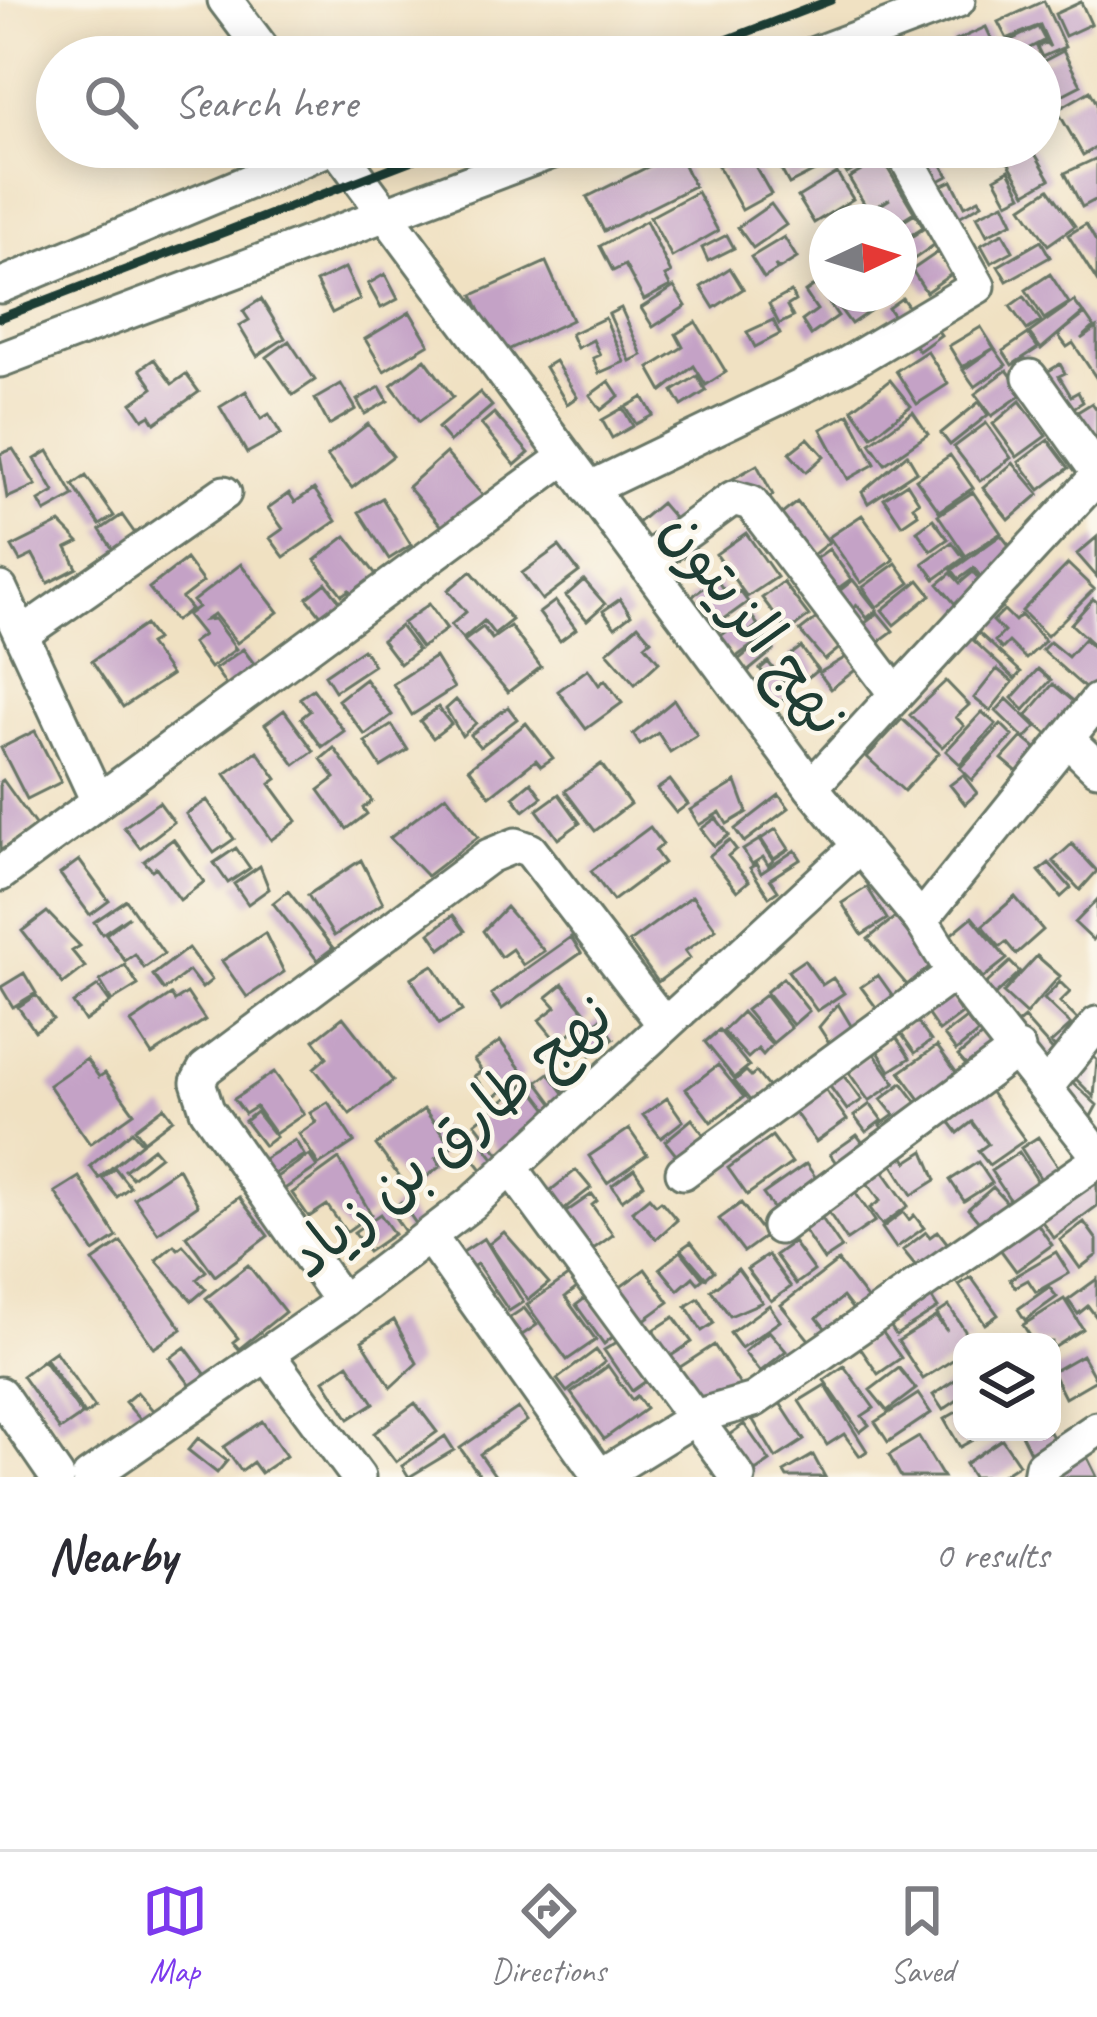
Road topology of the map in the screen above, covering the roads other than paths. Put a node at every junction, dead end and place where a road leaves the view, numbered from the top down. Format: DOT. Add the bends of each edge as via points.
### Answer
graph roads {
  1 [pos="225,0"];
  2 [pos="958,0"];
  3 [pos="252,36"];
  4 [pos="879,36"];
  5 [pos="284,168"];
  6 [pos="351,168"];
  7 [pos="509,168"];
  8 [pos="912,168"];
  9 [pos="389,215"];
  10 [pos="0,286"];
  11 [pos="0,360"];
  12 [pos="1030,377"];
  13 [pos="565,458"];
  14 [pos="1097,474"];
  15 [pos="589,489"];
  16 [pos="224,494"];
  17 [pos="645,562"];
  18 [pos="0,589"];
  19 [pos="22,634"];
  20 [pos="896,694"];
  21 [pos="1097,701"];
  22 [pos="1069,741"];
  23 [pos="1097,768"];
  24 [pos="811,787"];
  25 [pos="98,801"];
  26 [pos="857,848"];
  27 [pos="0,874"];
  28 [pos="921,920"];
  29 [pos="954,973"];
  30 [pos="664,1024"];
  31 [pos="1097,1024"];
  32 [pos="1018,1049"];
  33 [pos="1047,1086"];
  34 [pos="1096,1153"];
  35 [pos="512,1168"];
  36 [pos="683,1172"];
  37 [pos="779,1228"];
  38 [pos="430,1237"];
  39 [pos="342,1302"];
  40 [pos="268,1355"];
  41 [pos="0,1394"];
  42 [pos="698,1416"];
  43 [pos="1097,1430"];
  44 [pos="57,1477"];
  45 [pos="89,1477"];
  46 [pos="358,1477"];
  47 [pos="600,1477"];
  48 [pos="738,1477"];
  49 [pos="1040,1477"];
  1 -- 3 [label="street"];
  2 -- 4 [label="street"];
  5 -- 10 [label="street"];
  6 -- 9 [label="street, نهج الزيتون"];
  7 -- 9 [label="street"];
  8 -- 15 [label="street" via="978,286 844,366"];
  9 -- 11 [label="street"];
  9 -- 13 [label="street, نهج الزيتون"];
  12 -- 14 [label="street"];
  13 -- 15 [label="street, نهج الزيتون"];
  13 -- 25 [label="street"];
  14 -- 20 [label="street"];
  15 -- 17 [label="street, نهج الزيتون"];
  16 -- 19 [label="street"];
  17 -- 20 [label="street" via="733,498 751,503"];
  17 -- 24 [label="street, نهج الزيتون"];
  18 -- 19 [label="street"];
  19 -- 25 [label="street"];
  20 -- 24 [label="street"];
  21 -- 22 [label="street"];
  22 -- 23 [label="street"];
  22 -- 28 [label="street"];
  24 -- 26 [label="street, نهج الزيتون"];
  25 -- 27 [label="street"];
  26 -- 28 [label="street, نهج الزيتون"];
  26 -- 30 [label="street, نهج طارق بن زياد"];
  28 -- 29 [label="street, نهج الزيتون"];
  29 -- 32 [label="street, نهج الزيتون"];
  29 -- 36 [label="street"];
  30 -- 35 [label="street, نهج طارق بن زياد"];
  30 -- 39 [label="street" via="530,850 516,845 489,856 205,1070 198,1082 207,1110"];
  31 -- 33 [label="street"];
  32 -- 33 [label="street, نهج الزيتون"];
  32 -- 37 [label="street"];
  33 -- 34 [label="street, نهج الزيتون"];
  34 -- 42 [label="street" via="754,1400"];
  35 -- 38 [label="street, نهج طارق بن زياد"];
  35 -- 42 [label="street"];
  38 -- 39 [label="street, نهج طارق بن زياد"];
  38 -- 47 [label="street"];
  39 -- 40 [label="street, نهج طارق بن زياد"];
  40 -- 45 [label="street, نهج طارق بن زياد"];
  40 -- 46 [label="street"];
  41 -- 44 [label="street"];
  42 -- 47 [label="street"];
  42 -- 48 [label="street"];
  43 -- 49 [label="street" via="1042,1466"];
}
